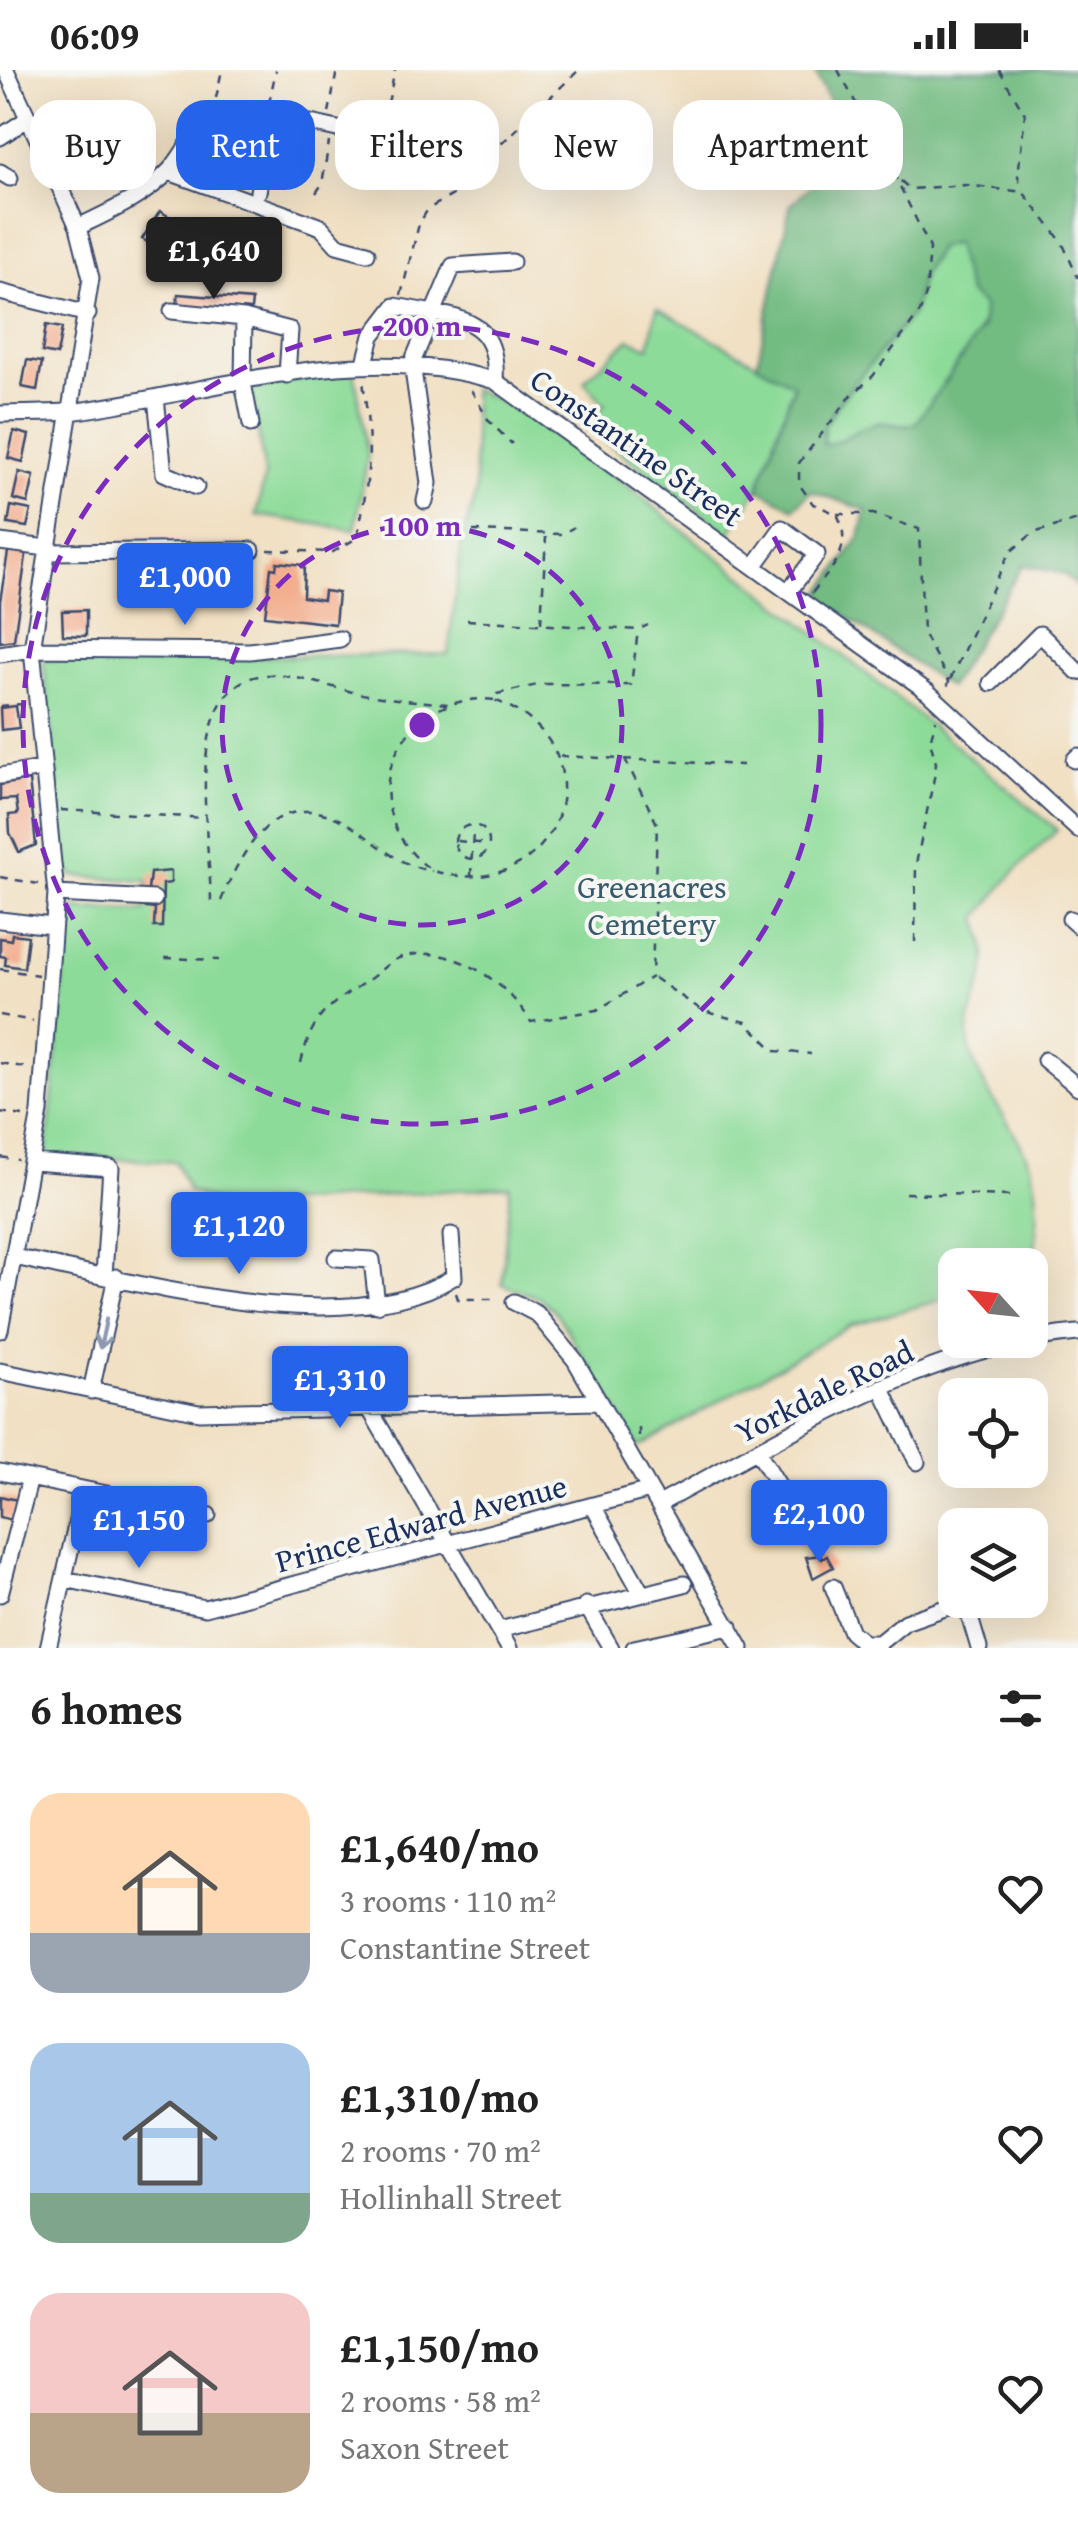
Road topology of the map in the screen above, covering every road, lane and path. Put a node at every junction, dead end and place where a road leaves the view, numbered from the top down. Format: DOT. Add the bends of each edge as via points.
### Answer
graph roads {
  1 [pos="6,70"];
  2 [pos="222,70"];
  3 [pos="276,70"];
  4 [pos="337,70"];
  5 [pos="395,70"];
  6 [pos="579,70"];
  7 [pos="838,70"];
  8 [pos="999,70"];
  9 [pos="216,100"];
  10 [pos="271,100"];
  11 [pos="389,100"];
  12 [pos="854,100"];
  13 [pos="29,118"];
  14 [pos="315,126"];
  15 [pos="329,129"];
  16 [pos="335,130"];
  17 [pos="0,137"];
  18 [pos="176,163"];
  19 [pos="169,172"];
  20 [pos="903,183"];
  21 [pos="902,190"];
  22 [pos="1022,192"];
  23 [pos="316,193"];
  24 [pos="78,228"];
  25 [pos="367,252"];
  26 [pos="512,262"];
  27 [pos="1078,278"];
  28 [pos="0,292"];
  29 [pos="399,300"];
  30 [pos="172,311"];
  31 [pos="433,313"];
  32 [pos="88,314"];
  33 [pos="244,318"];
  34 [pos="363,362"];
  35 [pos="412,363"];
  36 [pos="470,373"];
  37 [pos="287,375"];
  38 [pos="495,381"];
  39 [pos="244,382"];
  40 [pos="156,398"];
  41 [pos="72,412"];
  42 [pos="0,414"];
  43 [pos="251,424"];
  44 [pos="512,444"];
  45 [pos="196,487"];
  46 [pos="425,500"];
  47 [pos="837,514"];
  48 [pos="1078,520"];
  49 [pos="574,527"];
  50 [pos="472,531"];
  51 [pos="546,534"];
  52 [pos="0,542"];
  53 [pos="46,550"];
  54 [pos="252,550"];
  55 [pos="755,566"];
  56 [pos="789,590"];
  57 [pos="804,602"];
  58 [pos="466,620"];
  59 [pos="541,625"];
  60 [pos="648,625"];
  61 [pos="638,630"];
  62 [pos="340,639"];
  63 [pos="32,650"];
  64 [pos="0,654"];
  65 [pos="1078,672"];
  66 [pos="949,681"];
  67 [pos="991,684"];
  68 [pos="494,700"];
  69 [pos="34,702"];
  70 [pos="450,704"];
  71 [pos="0,706"];
  72 [pos="943,706"];
  73 [pos="559,757"];
  74 [pos="625,759"];
  75 [pos="744,765"];
  76 [pos="41,769"];
  77 [pos="0,776"];
  78 [pos="61,810"];
  79 [pos="208,818"];
  80 [pos="474,826"];
  81 [pos="1078,830"];
  82 [pos="456,841"];
  83 [pos="472,843"];
  84 [pos="489,844"];
  85 [pos="470,859"];
  86 [pos="433,872"];
  87 [pos="471,877"];
  88 [pos="0,878"];
  89 [pos="55,890"];
  90 [pos="154,899"];
  91 [pos="211,901"];
  92 [pos="222,902"];
  93 [pos="0,920"];
  94 [pos="52,926"];
  95 [pos="915,942"];
  96 [pos="165,958"];
  97 [pos="219,960"];
  98 [pos="0,968"];
  99 [pos="51,976"];
  100 [pos="652,977"];
  101 [pos="0,1015"];
  102 [pos="49,1024"];
  103 [pos="811,1054"];
  104 [pos="1044,1060"];
  105 [pos="0,1063"];
  106 [pos="301,1063"];
  107 [pos="45,1070"];
  108 [pos="1078,1087"];
  109 [pos="0,1112"];
  110 [pos="39,1118"];
  111 [pos="33,1162"];
  112 [pos="905,1193"];
  113 [pos="1012,1196"];
  114 [pos="452,1234"];
  115 [pos="14,1257"];
  116 [pos="336,1258"];
  117 [pos="110,1276"];
  118 [pos="454,1277"];
  119 [pos="3,1297"];
  120 [pos="514,1302"];
  121 [pos="377,1305"];
  122 [pos="0,1330"];
  123 [pos="1078,1332"];
  124 [pos="0,1371"];
  125 [pos="881,1386"];
  126 [pos="91,1391"];
  127 [pos="596,1402"];
  128 [pos="369,1408"];
  129 [pos="758,1452"];
  130 [pos="917,1462"];
  131 [pos="0,1472"];
  132 [pos="30,1478"];
  133 [pos="84,1490"];
  134 [pos="654,1497"];
  135 [pos="593,1506"];
  136 [pos="208,1515"];
  137 [pos="802,1524"];
  138 [pos="449,1546"];
  139 [pos="64,1579"];
  140 [pos="684,1584"];
  141 [pos="833,1587"];
  142 [pos="641,1592"];
  143 [pos="0,1594"];
  144 [pos="586,1604"];
  145 [pos="730,1627"];
  146 [pos="498,1630"];
  147 [pos="48,1648"];
  148 [pos="510,1648"];
  149 [pos="611,1648"];
  150 [pos="634,1648"];
  151 [pos="741,1648"];
  152 [pos="979,1648"];
  1 -- 13 [label="street"];
  2 -- 9 [label="path"];
  3 -- 10 [label="path"];
  4 -- 15 [label="path"];
  5 -- 11 [label="path"];
  6 -- 29 [label="path" via="482,162 470,186 428,209"];
  7 -- 12 [label="path"];
  8 -- 22 [label="path" via="1025,114"];
  13 -- 17 [label="street"];
  13 -- 24 [label="street"];
  14 -- 15 [label="street"];
  15 -- 16 [label="street"];
  15 -- 23 [label="path"];
  18 -- 19 [label="street"];
  19 -- 24 [label="street"];
  19 -- 25 [label="street" via="321,228 338,244"];
  20 -- 22 [label="path" via="910,189 965,185"];
  21 -- 47 [label="path" via="930,248 920,312 799,463 800,484 813,504"];
  22 -- 27 [label="path" via="1062,242"];
  24 -- 32 [label="street" via="89,264"];
  26 -- 31 [label="street" via="453,266"];
  28 -- 32 [label="street"];
  30 -- 33 [label="street"];
  31 -- 34 [label="street" via="395,306 372,336"];
  31 -- 35 [label="street"];
  31 -- 38 [label="street" via="484,332 495,346"];
  32 -- 41 [label="street"];
  33 -- 37 [label="street" via="290,330"];
  33 -- 39 [label="street"];
  34 -- 35 [label="street, Constantine Street"];
  34 -- 37 [label="street, Constantine Street"];
  34 -- 54 [label="path" via="371,459 358,538 333,552"];
  35 -- 36 [label="street, Constantine Street"];
  35 -- 46 [label="street" via="429,484"];
  36 -- 38 [label="street, Constantine Street"];
  36 -- 44 [label="path" via="472,396"];
  37 -- 39 [label="street, Constantine Street"];
  38 -- 55 [label="street, Constantine Street"];
  39 -- 40 [label="street, Constantine Street"];
  39 -- 43 [label="street"];
  40 -- 41 [label="street, Constantine Street"];
  40 -- 45 [label="street" via="164,473"];
  41 -- 42 [label="street, Constantine Street"];
  41 -- 53 [label="street"];
  47 -- 57 [label="path" via="846,550"];
  47 -- 66 [label="path" via="873,514 919,530 923,633"];
  48 -- 66 [label="path" via="1033,533 1008,553"];
  49 -- 51 [label="path"];
  50 -- 51 [label="path"];
  51 -- 59 [label="path"];
  52 -- 53 [label="street"];
  53 -- 54 [label="street"];
  53 -- 63 [label="street"];
  55 -- 56 [label="street, Constantine Street"];
  55 -- 56 [label="street" via="782,528 818,554"];
  56 -- 57 [label="street, Constantine Street"];
  57 -- 72 [label="street, Constantine Street"];
  58 -- 59 [label="path"];
  59 -- 61 [label="path"];
  60 -- 61 [label="path"];
  61 -- 68 [label="path" via="631,686 542,684"];
  62 -- 63 [label="street" via="250,650"];
  63 -- 64 [label="street"];
  63 -- 69 [label="street"];
  65 -- 67 [label="street" via="1040,634"];
  66 -- 72 [label="path"];
  68 -- 70 [label="path"];
  68 -- 73 [label="path" via="538,725"];
  69 -- 71 [label="path"];
  69 -- 76 [label="street"];
  70 -- 79 [label="path" via="287,676 241,680 222,695 210,723"];
  70 -- 86 [label="path" via="396,747 389,774 398,835"];
  72 -- 81 [label="street, Constantine Street"];
  72 -- 95 [label="path" via="930,742 936,762 918,850"];
  73 -- 74 [label="path"];
  73 -- 87 [label="path" via="562,807 544,844 512,869"];
  74 -- 75 [label="path"];
  74 -- 100 [label="path" via="658,835"];
  76 -- 77 [label="street"];
  76 -- 89 [label="street"];
  78 -- 79 [label="path"];
  79 -- 91 [label="path"];
  80 -- 82 [label="path"];
  80 -- 83 [label="path"];
  80 -- 84 [label="path"];
  82 -- 83 [label="path"];
  82 -- 85 [label="path"];
  83 -- 84 [label="path"];
  83 -- 85 [label="path"];
  84 -- 85 [label="path" via="481,857"];
  85 -- 87 [label="path"];
  86 -- 87 [label="path"];
  86 -- 92 [label="path" via="399,863 338,819 289,814 260,830"];
  88 -- 89 [label="path"];
  89 -- 90 [label="street"];
  89 -- 94 [label="street"];
  93 -- 94 [label="street"];
  94 -- 99 [label="street"];
  96 -- 97 [label="path"];
  98 -- 99 [label="path"];
  99 -- 102 [label="street"];
  100 -- 103 [label="path" via="703,1011 746,1022 775,1051"];
  100 -- 106 [label="path" via="596,1010 531,1022 514,998 470,967 428,954 400,957 326,1007"];
  101 -- 102 [label="path"];
  102 -- 107 [label="street"];
  104 -- 108 [label="street"];
  105 -- 107 [label="path"];
  107 -- 110 [label="street"];
  109 -- 110 [label="path"];
  110 -- 111 [label="street"];
  111 -- 115 [label="street"];
  111 -- 117 [label="street" via="111,1168"];
  112 -- 113 [label="path"];
  114 -- 118 [label="street"];
  115 -- 117 [label="street"];
  115 -- 119 [label="street"];
  116 -- 121 [label="street" via="372,1260"];
  117 -- 121 [label="street" via="271,1306"];
  117 -- 126 [label="street, one-way"];
  118 -- 120 [label="path" via="458,1300"];
  118 -- 121 [label="street"];
  119 -- 122 [label="street"];
  120 -- 127 [label="street" via="537,1314 576,1360"];
  123 -- 125 [label="street, Yorkdale Road" via="997,1347"];
  124 -- 126 [label="street"];
  125 -- 129 [label="street, Yorkdale Road"];
  125 -- 130 [label="street"];
  126 -- 128 [label="street" via="199,1412"];
  127 -- 128 [label="street"];
  127 -- 134 [label="street"];
  128 -- 138 [label="street"];
  129 -- 134 [label="street, Yorkdale Road"];
  129 -- 137 [label="street"];
  131 -- 132 [label="street"];
  132 -- 133 [label="street"];
  132 -- 143 [label="street"];
  133 -- 136 [label="street"];
  133 -- 139 [label="street"];
  134 -- 135 [label="street, Prince Edward Avenue"];
  134 -- 145 [label="street"];
  135 -- 138 [label="street, Prince Edward Avenue"];
  135 -- 142 [label="street"];
  138 -- 139 [label="street, Prince Edward Avenue" via="205,1608"];
  138 -- 146 [label="street"];
  139 -- 147 [label="street"];
  140 -- 142 [label="street"];
  141 -- 152 [label="street" via="851,1632 864,1644 879,1643 905,1622 965,1600"];
  142 -- 144 [label="street"];
  144 -- 146 [label="street"];
  144 -- 149 [label="street"];
  145 -- 150 [label="street"];
  145 -- 151 [label="street"];
  146 -- 148 [label="street"];
}
